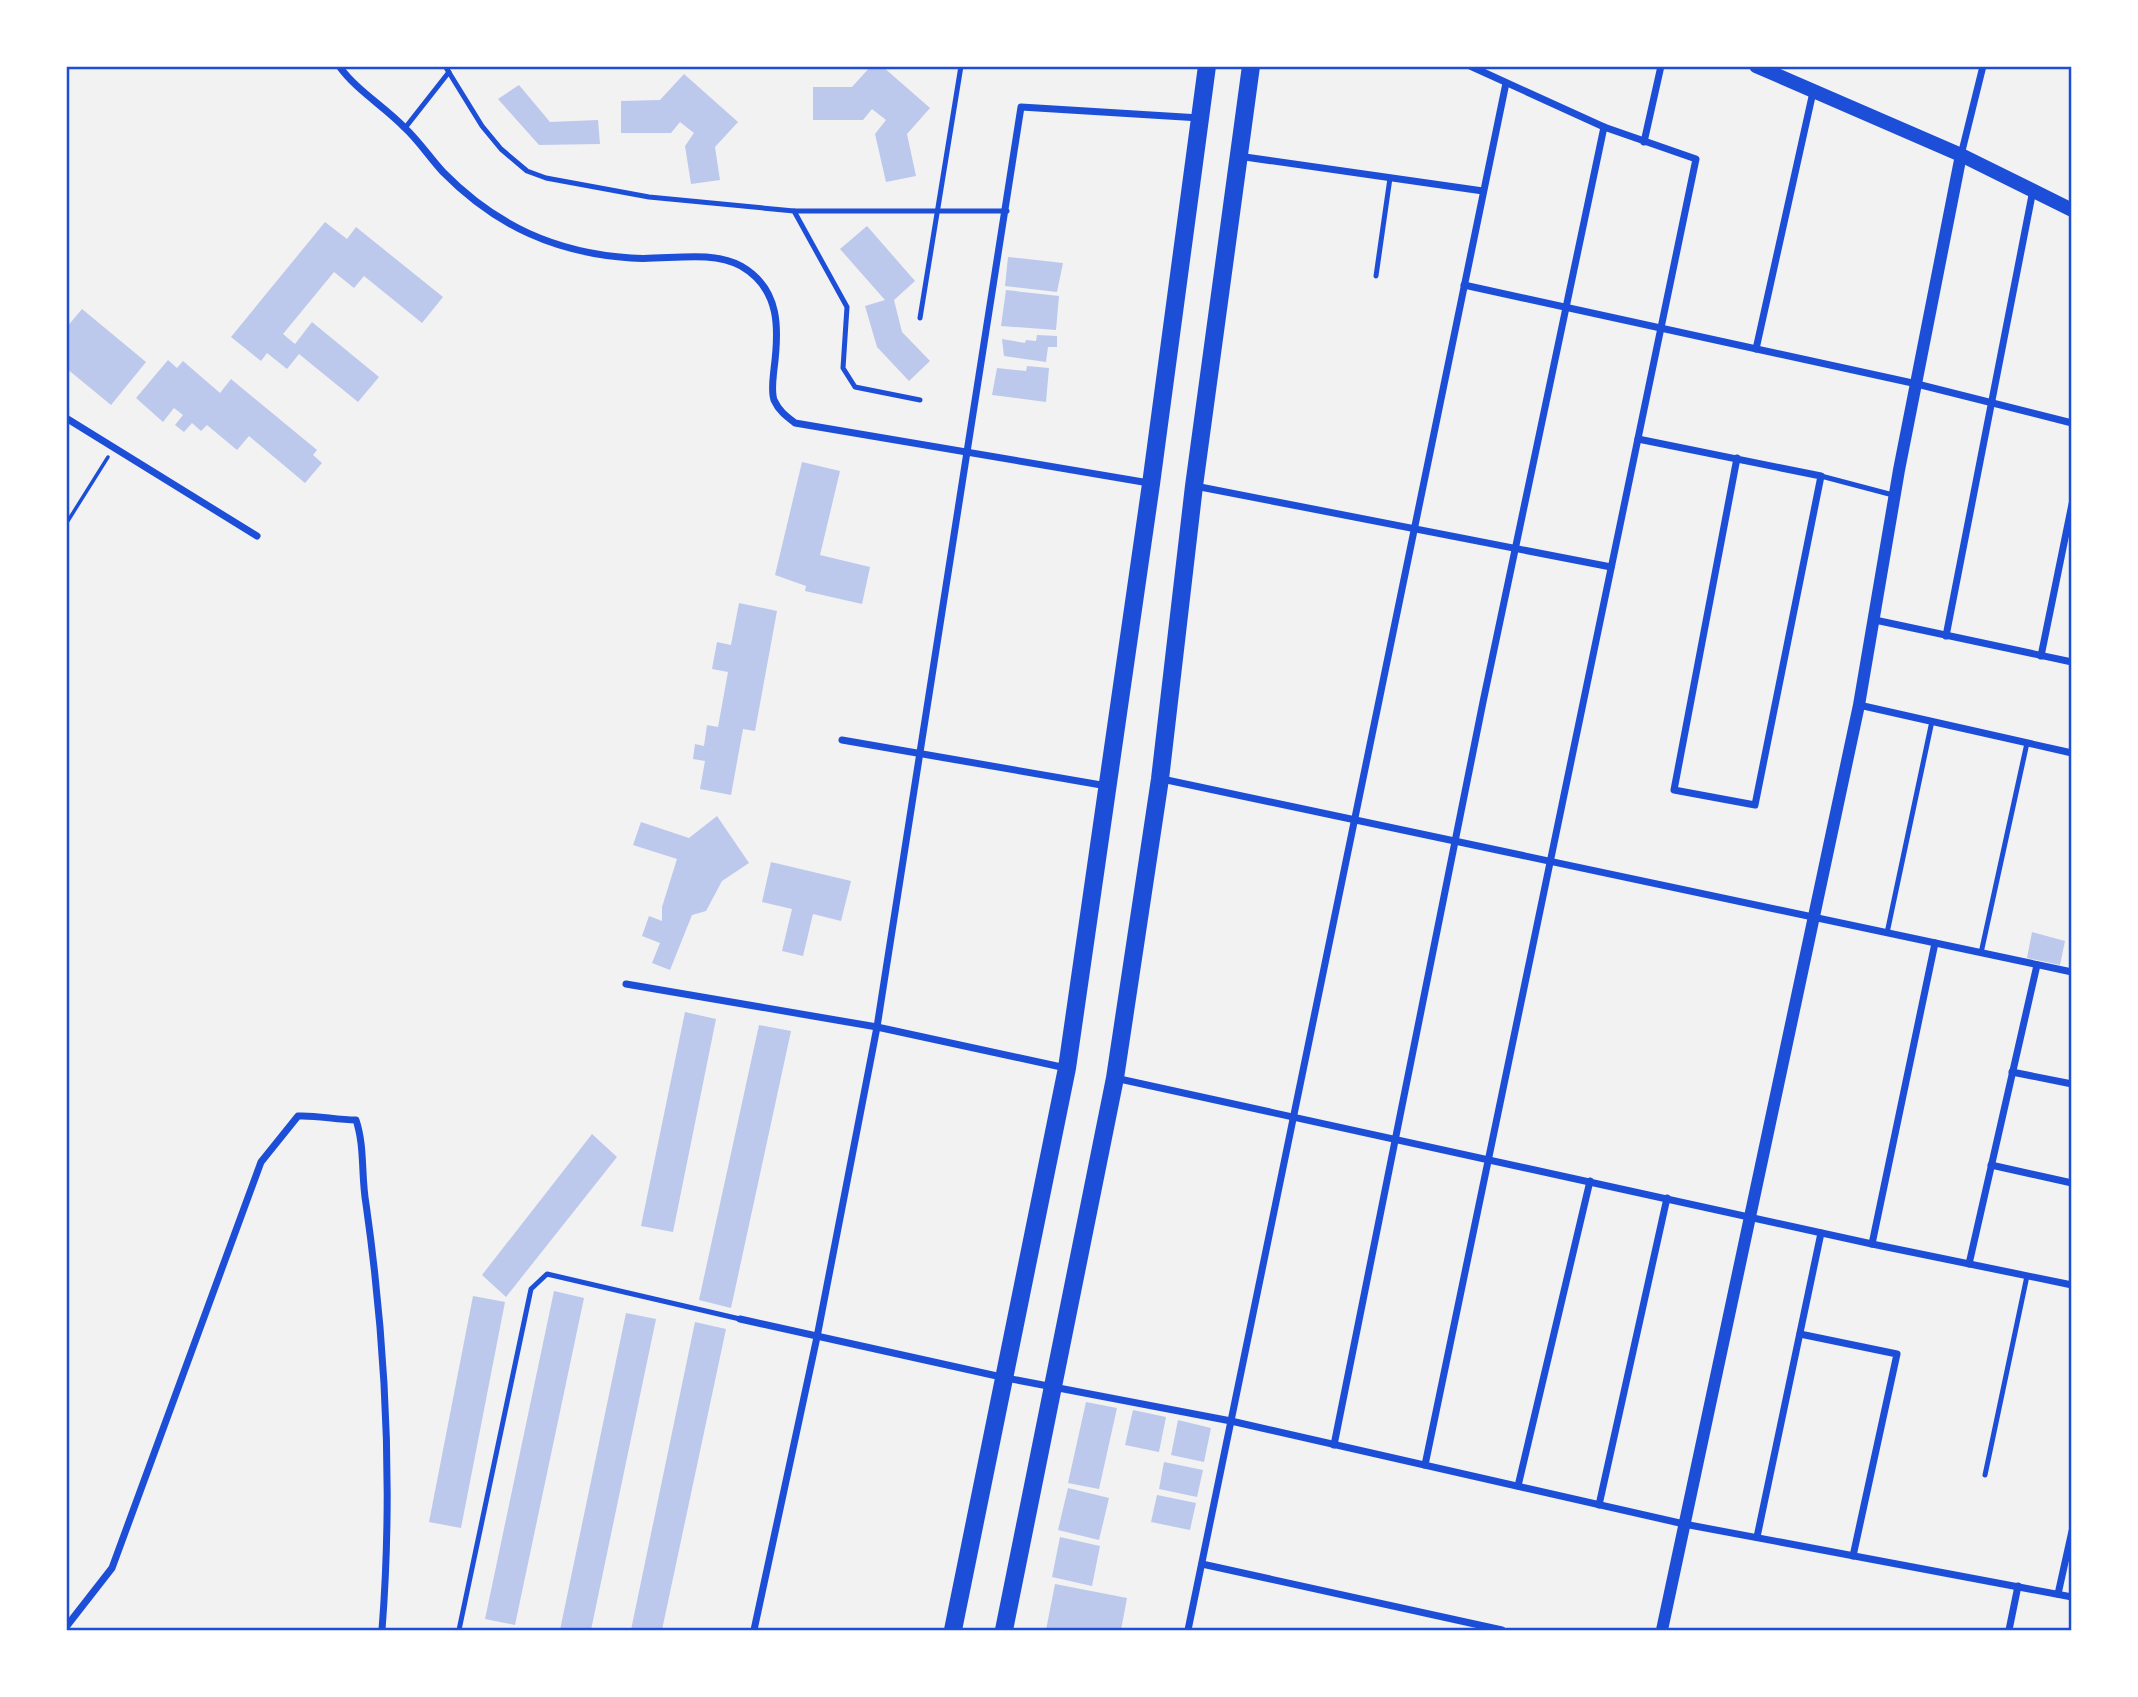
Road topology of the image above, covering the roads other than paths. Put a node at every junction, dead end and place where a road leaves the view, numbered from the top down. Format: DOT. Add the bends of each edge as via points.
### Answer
graph roads {
  1 [pos="340,66"];
  2 [pos="961,66"];
  3 [pos="1207,66"];
  4 [pos="1251,66"];
  5 [pos="1470,66"];
  6 [pos="1661,66"];
  7 [pos="1756,66"];
  8 [pos="1983,66"];
  9 [pos="447,69"];
  10 [pos="1506,83"];
  11 [pos="1813,92"];
  12 [pos="1201,118"];
  13 [pos="1604,127"];
  14 [pos="405,128"];
  15 [pos="1644,142"];
  16 [pos="1961,155"];
  17 [pos="1238,156"];
  18 [pos="1390,178"];
  19 [pos="2033,189"];
  20 [pos="1483,191"];
  21 [pos="939,210"];
  22 [pos="2071,210"];
  23 [pos="794,211"];
  24 [pos="1007,212"];
  25 [pos="1376,276"];
  26 [pos="1464,285"];
  27 [pos="1568,308"];
  28 [pos="920,318"];
  29 [pos="1661,328"];
  30 [pos="1756,349"];
  31 [pos="1917,384"];
  32 [pos="920,400"];
  33 [pos="1994,404"];
  34 [pos="66,418"];
  35 [pos="2071,423"];
  36 [pos="1638,439"];
  37 [pos="968,454"];
  38 [pos="1737,458"];
  39 [pos="1821,476"];
  40 [pos="1151,484"];
  41 [pos="1194,486"];
  42 [pos="1895,496"];
  43 [pos="2071,504"];
  44 [pos="1414,529"];
  45 [pos="257,536"];
  46 [pos="1516,549"];
  47 [pos="1611,567"];
  48 [pos="1875,620"];
  49 [pos="1946,636"];
  50 [pos="2040,656"];
  51 [pos="2071,663"];
  52 [pos="1859,705"];
  53 [pos="1932,721"];
  54 [pos="842,740"];
  55 [pos="2027,743"];
  56 [pos="2071,753"];
  57 [pos="921,754"];
  58 [pos="1160,779"];
  59 [pos="1108,786"];
  60 [pos="1354,820"];
  61 [pos="1455,841"];
  62 [pos="1550,861"];
  63 [pos="1812,917"];
  64 [pos="1887,933"];
  65 [pos="1935,943"];
  66 [pos="1981,953"];
  67 [pos="2037,965"];
  68 [pos="2071,972"];
  69 [pos="626,984"];
  70 [pos="877,1027"];
  71 [pos="1067,1068"];
  72 [pos="2012,1072"];
  73 [pos="1115,1078"];
  74 [pos="2071,1084"];
  75 [pos="1294,1117"];
  76 [pos="1395,1139"];
  77 [pos="1488,1159"];
  78 [pos="1991,1165"];
  79 [pos="1590,1181"];
  80 [pos="2071,1183"];
  81 [pos="1667,1198"];
  82 [pos="1748,1216"];
  83 [pos="1821,1233"];
  84 [pos="1872,1244"];
  85 [pos="1969,1264"];
  86 [pos="2027,1276"];
  87 [pos="2071,1285"];
  88 [pos="740,1319"];
  89 [pos="1800,1334"];
  90 [pos="817,1337"];
  91 [pos="1006,1378"];
  92 [pos="1054,1387"];
  93 [pos="1231,1421"];
  94 [pos="1334,1445"];
  95 [pos="1425,1465"];
  96 [pos="1985,1475"];
  97 [pos="1518,1486"];
  98 [pos="1599,1505"];
  99 [pos="1684,1524"];
  100 [pos="2071,1531"];
  101 [pos="1757,1537"];
  102 [pos="1853,1556"];
  103 [pos="1202,1564"];
  104 [pos="2018,1586"];
  105 [pos="2059,1594"];
  106 [pos="2071,1597"];
  107 [pos="66,1627"];
  108 [pos="382,1630"];
  109 [pos="459,1630"];
  110 [pos="754,1630"];
  111 [pos="953,1630"];
  112 [pos="1004,1630"];
  113 [pos="1188,1630"];
  114 [pos="1502,1630"];
  115 [pos="1662,1630"];
  116 [pos="2009,1630"];
  1 -- 14 [label="street" via="349,80"];
  2 -- 21 [label="lane"];
  3 -- 12 [label="main road"];
  4 -- 17 [label="main road"];
  5 -- 10 [label="street"];
  6 -- 15 [label="street"];
  7 -- 11 [label="main road"];
  8 -- 16 [label="street"];
  9 -- 14 [label="lane"];
  9 -- 23 [label="lane" via="482,126 527,171 649,197"];
  10 -- 13 [label="street"];
  10 -- 20 [label="street"];
  11 -- 16 [label="main road"];
  11 -- 30 [label="street"];
  12 -- 24 [label="street" via="1021,107"];
  12 -- 40 [label="main road"];
  13 -- 15 [label="street"];
  13 -- 27 [label="street"];
  14 -- 37 [label="street" via="443,172 491,213 565,249 631,258 716,258 741,266 761,283 774,303 779,329 773,398 781,412 796,423"];
  15 -- 29 [label="street" via="1696,159"];
  16 -- 19 [label="main road"];
  16 -- 31 [label="street"];
  17 -- 18 [label="street"];
  17 -- 41 [label="main road"];
  18 -- 20 [label="street"];
  18 -- 25 [label="lane"];
  19 -- 22 [label="main road"];
  19 -- 33 [label="street"];
  20 -- 26 [label="street"];
  21 -- 23 [label="lane"];
  21 -- 24 [label="lane"];
  21 -- 28 [label="lane"];
  23 -- 32 [label="lane" via="847,307 843,368 855,387"];
  24 -- 37 [label="street"];
  26 -- 27 [label="street"];
  26 -- 44 [label="street"];
  27 -- 29 [label="street"];
  27 -- 46 [label="street"];
  29 -- 30 [label="street"];
  29 -- 36 [label="street"];
  30 -- 31 [label="street"];
  31 -- 33 [label="street"];
  31 -- 42 [label="street"];
  33 -- 35 [label="street"];
  33 -- 49 [label="street"];
  34 -- 45 [label="street"];
  36 -- 38 [label="street"];
  36 -- 47 [label="street"];
  37 -- 40 [label="street"];
  37 -- 57 [label="street"];
  38 -- 39 [label="street"];
  38 -- 39 [label="street" via="1674,790 1755,805"];
  39 -- 42 [label="lane"];
  40 -- 59 [label="main road"];
  41 -- 44 [label="street"];
  41 -- 58 [label="main road"];
  42 -- 48 [label="street"];
  43 -- 50 [label="street"];
  44 -- 46 [label="street"];
  44 -- 60 [label="street"];
  46 -- 47 [label="street"];
  46 -- 61 [label="street"];
  47 -- 62 [label="street"];
  48 -- 49 [label="street"];
  48 -- 52 [label="street"];
  49 -- 50 [label="street"];
  50 -- 51 [label="street"];
  52 -- 53 [label="street"];
  52 -- 63 [label="street"];
  53 -- 55 [label="street"];
  53 -- 64 [label="lane"];
  54 -- 57 [label="street"];
  55 -- 56 [label="street"];
  55 -- 66 [label="lane"];
  57 -- 59 [label="street"];
  57 -- 70 [label="street"];
  58 -- 60 [label="street"];
  58 -- 73 [label="main road"];
  59 -- 71 [label="main road"];
  60 -- 61 [label="street"];
  60 -- 75 [label="street"];
  61 -- 62 [label="street"];
  61 -- 76 [label="street"];
  62 -- 63 [label="street"];
  62 -- 77 [label="street"];
  63 -- 64 [label="street"];
  63 -- 82 [label="street"];
  64 -- 65 [label="street"];
  65 -- 66 [label="street"];
  65 -- 84 [label="street"];
  66 -- 67 [label="street"];
  67 -- 68 [label="street"];
  67 -- 72 [label="street"];
  69 -- 70 [label="street"];
  70 -- 71 [label="street"];
  70 -- 90 [label="street"];
  71 -- 91 [label="main road"];
  72 -- 74 [label="street"];
  72 -- 78 [label="street"];
  73 -- 75 [label="street"];
  73 -- 92 [label="main road"];
  75 -- 76 [label="street"];
  75 -- 93 [label="street"];
  76 -- 77 [label="street"];
  76 -- 94 [label="street"];
  77 -- 79 [label="street"];
  77 -- 95 [label="street"];
  78 -- 80 [label="street"];
  78 -- 85 [label="street"];
  79 -- 81 [label="street"];
  79 -- 97 [label="street"];
  81 -- 82 [label="street"];
  81 -- 98 [label="street"];
  82 -- 83 [label="street"];
  82 -- 99 [label="street"];
  83 -- 84 [label="street"];
  83 -- 89 [label="street"];
  84 -- 85 [label="street"];
  85 -- 86 [label="street"];
  86 -- 87 [label="street"];
  86 -- 96 [label="lane"];
  88 -- 90 [label="street"];
  88 -- 109 [label="lane" via="547,1274 531,1289"];
  89 -- 101 [label="street"];
  89 -- 102 [label="street" via="1897,1354"];
  90 -- 91 [label="street"];
  90 -- 110 [label="street"];
  91 -- 92 [label="street"];
  91 -- 111 [label="main road"];
  92 -- 93 [label="street"];
  92 -- 112 [label="main road"];
  93 -- 94 [label="street"];
  93 -- 103 [label="street"];
  94 -- 95 [label="street"];
  95 -- 97 [label="street"];
  97 -- 98 [label="street"];
  98 -- 99 [label="street"];
  99 -- 101 [label="street"];
  99 -- 115 [label="street"];
  100 -- 105 [label="street"];
  101 -- 102 [label="street"];
  102 -- 104 [label="street"];
  103 -- 113 [label="street"];
  103 -- 114 [label="street"];
  104 -- 105 [label="street"];
  104 -- 116 [label="street"];
  105 -- 106 [label="street"];
  107 -- 108 [label="street" via="112,1569 261,1162 298,1116 313,1115 356,1120 362,1139 361,1174 382,1322 389,1537"];
}
